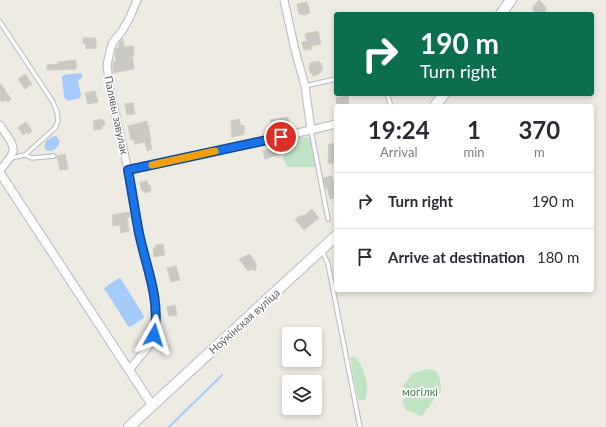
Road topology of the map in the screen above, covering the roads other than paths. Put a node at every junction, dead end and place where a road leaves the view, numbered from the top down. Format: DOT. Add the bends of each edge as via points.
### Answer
graph roads {
  1 [pos="137,0"];
  2 [pos="284,0"];
  3 [pos="511,0"];
  4 [pos="502,12"];
  5 [pos="0,22"];
  6 [pos="334,79"];
  7 [pos="304,86"];
  8 [pos="334,124"];
  9 [pos="0,125"];
  10 [pos="311,130"];
  11 [pos="25,156"];
  12 [pos="54,156"];
  13 [pos="11,158"];
  14 [pos="128,170"];
  15 [pos="0,171"];
  16 [pos="328,219"];
  17 [pos="334,238"];
  18 [pos="322,250"];
  19 [pos="129,370"];
  20 [pos="152,405"];
  21 [pos="129,427"];
  22 [pos="360,427"];
  1 -- 14 [label="street, Палявы завулак" via="128,22 111,47 107,65"];
  2 -- 7 [label="street"];
  3 -- 4 [label="main road"];
  5 -- 11 [label="lane" via="57,112 58,121 55,128"];
  6 -- 7 [label="lane"];
  7 -- 10 [label="street"];
  8 -- 10 [label="street"];
  9 -- 13 [label="street" via="13,144"];
  10 -- 14 [label="street"];
  10 -- 16 [label="lane"];
  11 -- 12 [label="lane"];
  11 -- 13 [label="lane"];
  13 -- 15 [label="street"];
  14 -- 19 [label="street, Палявы завулак" via="139,234 153,286 156,322 154,335 148,347"];
  15 -- 19 [label="street"];
  17 -- 18 [label="main road, Ноўкінская вуліца"];
  18 -- 20 [label="main road, Ноўкінская вуліца"];
  18 -- 22 [label="lane" via="328,264"];
  19 -- 20 [label="street"];
  20 -- 21 [label="main road, Ноўкінская вуліца"];
}
